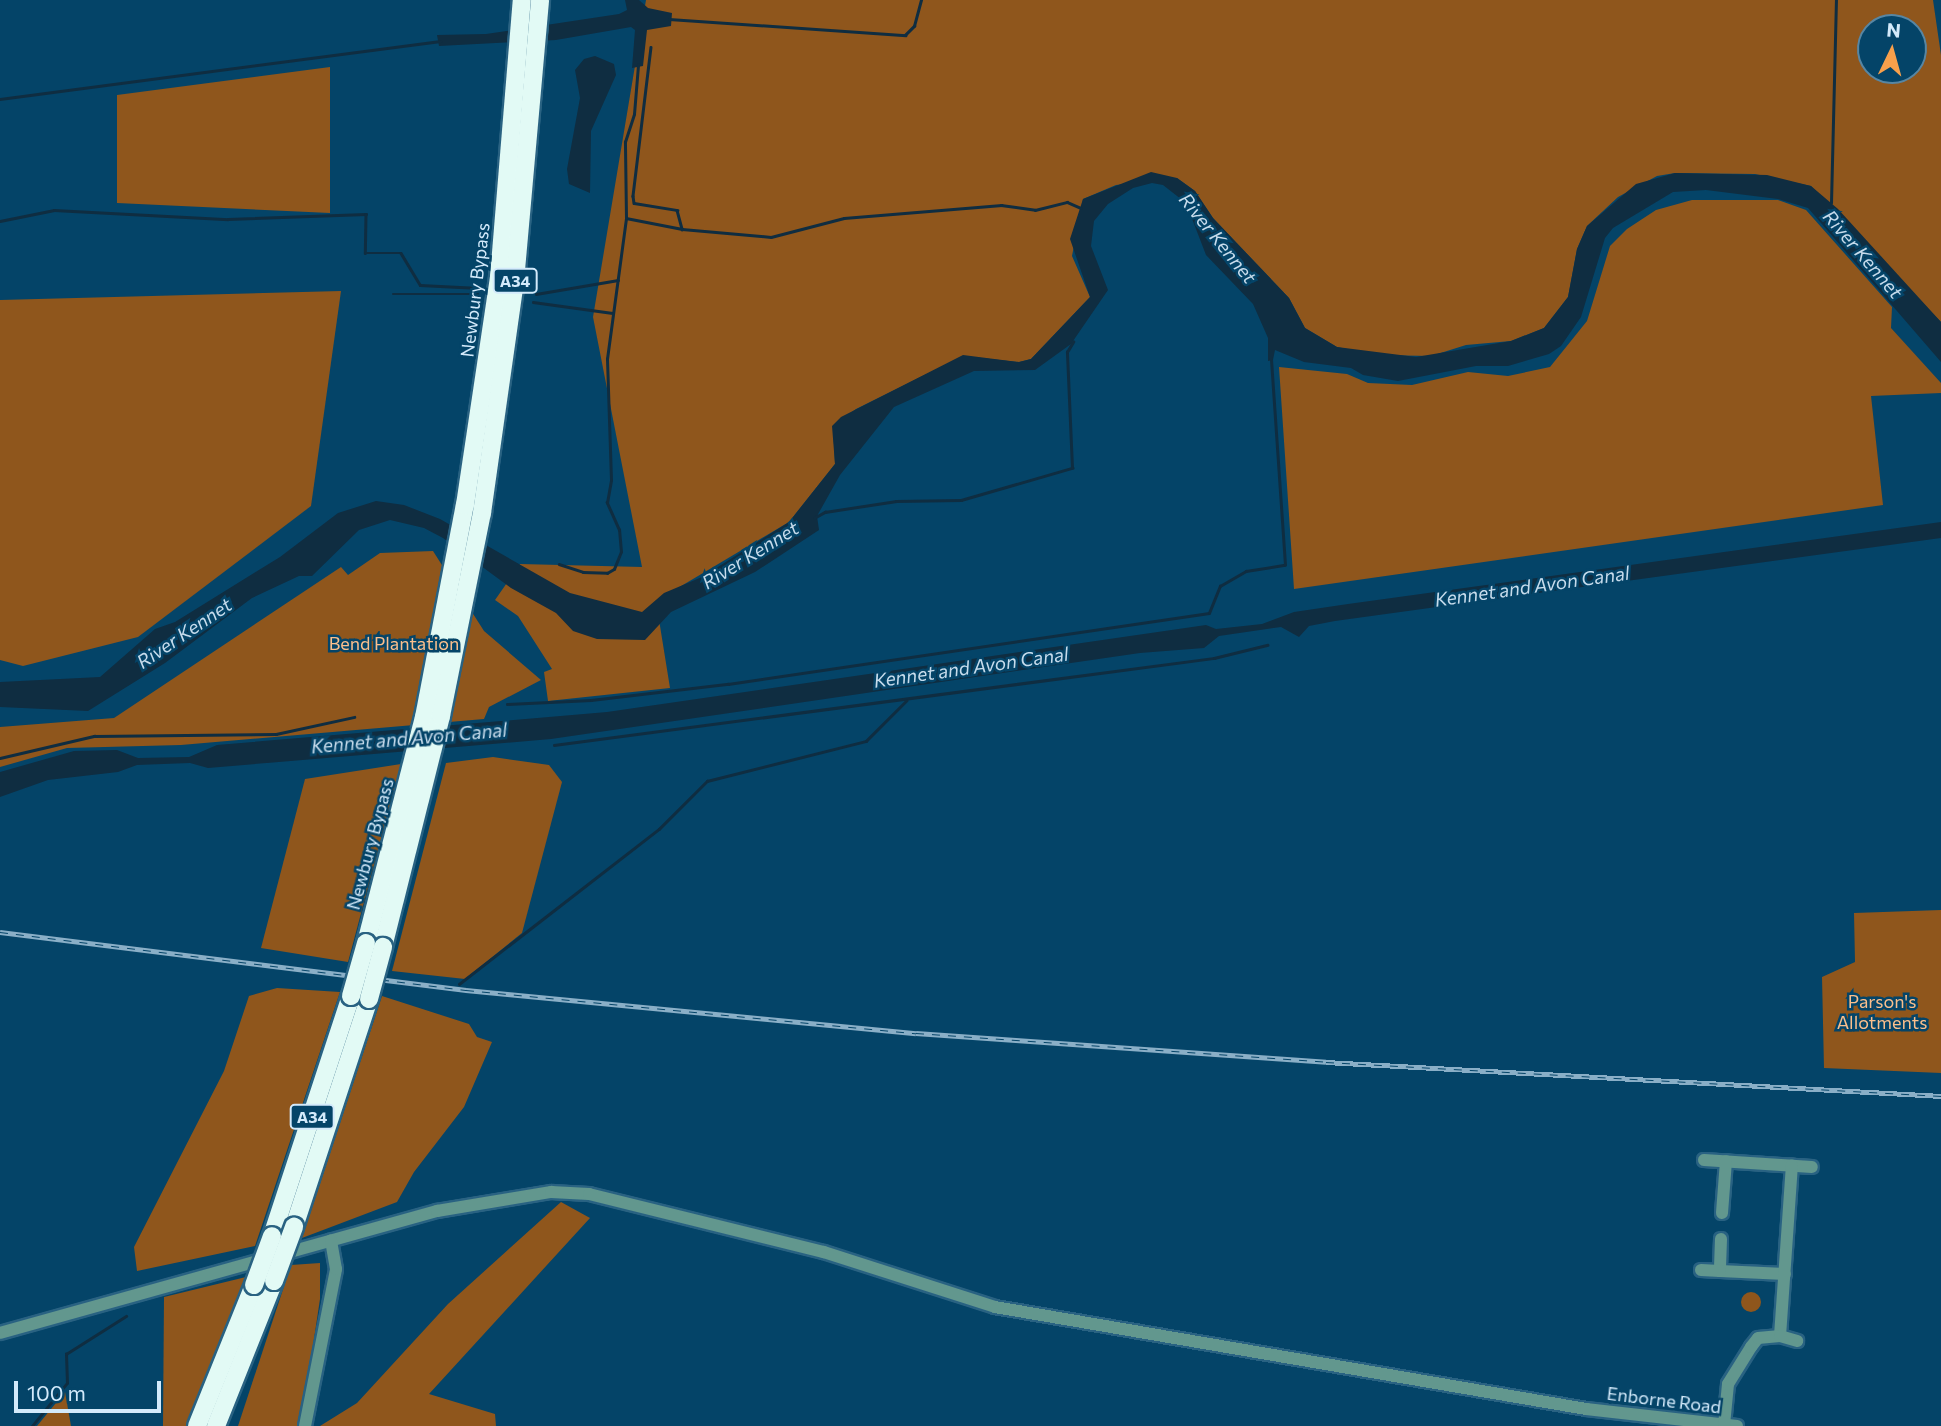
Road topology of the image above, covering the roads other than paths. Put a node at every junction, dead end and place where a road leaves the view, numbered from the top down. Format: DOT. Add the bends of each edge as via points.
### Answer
graph roads {
  1 [pos="531,9"];
  2 [pos="528,49"];
  3 [pos="433,716"];
  4 [pos="360,997"];
  5 [pos="1704,1160"];
  6 [pos="1726,1161"];
  7 [pos="1792,1165"];
  8 [pos="1812,1167"];
  9 [pos="1722,1213"];
  10 [pos="1721,1239"];
  11 [pos="331,1240"];
  12 [pos="1701,1270"];
  13 [pos="1720,1271"];
  14 [pos="1785,1275"];
  15 [pos="0,1333"];
  16 [pos="1780,1336"];
  17 [pos="1797,1341"];
  18 [pos="1724,1425"];
  19 [pos="197,1426"];
  20 [pos="216,1426"];
  21 [pos="305,1426"];
  22 [pos="1737,1426"];
  1 -- 2 [label="highway, Newbury Bypass / A34"];
  2 -- 3 [label="highway, Newbury Bypass / A34"];
  2 -- 3 [label="highway, Newbury Bypass / A34" via="516,281 468,587"];
  3 -- 4 [label="highway, Newbury Bypass / A34, bridge"];
  4 -- 19 [label="highway, Newbury Bypass / A34, bridge"];
  4 -- 20 [label="highway, Newbury Bypass / A34, bridge" via="294,1227"];
  5 -- 6 [label="street"];
  6 -- 7 [label="street"];
  6 -- 9 [label="street"];
  7 -- 8 [label="street"];
  7 -- 14 [label="street"];
  10 -- 13 [label="street"];
  11 -- 15 [label="street, Enborne Road"];
  11 -- 18 [label="street, Enborne Road" via="437,1211 551,1192 589,1194 824,1252 995,1307 1586,1409"];
  11 -- 21 [label="street" via="336,1269"];
  12 -- 13 [label="street"];
  13 -- 14 [label="street"];
  14 -- 16 [label="street"];
  16 -- 17 [label="street"];
  16 -- 18 [label="street" via="1758,1338 1734,1372 1725,1400"];
  18 -- 22 [label="street, Enborne Road"];
}
